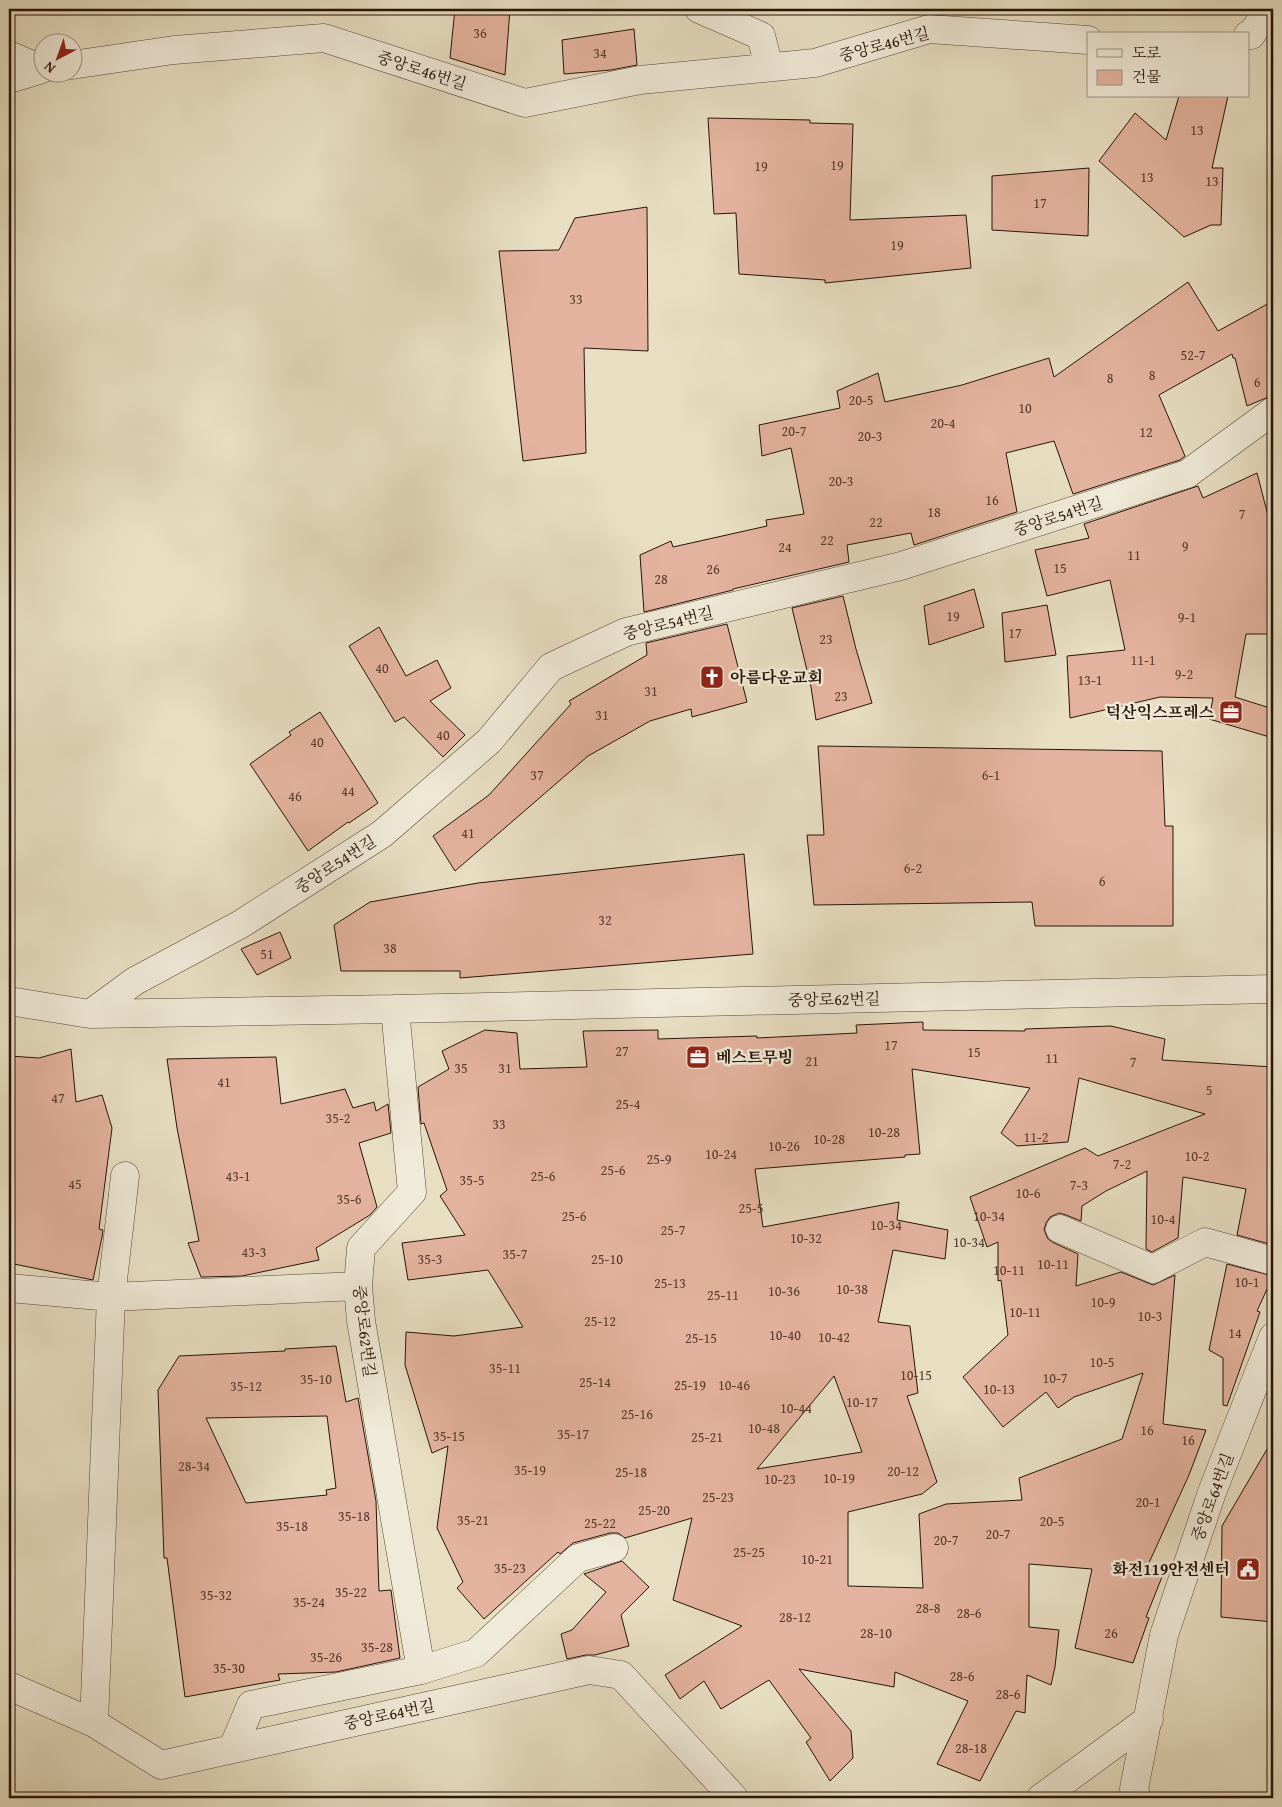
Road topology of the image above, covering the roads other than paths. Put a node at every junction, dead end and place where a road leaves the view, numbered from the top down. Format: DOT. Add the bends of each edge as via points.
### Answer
graph roads {
  1 [pos="698,9"];
  2 [pos="1269,9"];
  3 [pos="1257,35"];
  4 [pos="1087,40"];
  5 [pos="9,55"];
  6 [pos="82,64"];
  7 [pos="32,65"];
  8 [pos="769,67"];
  9 [pos="32,72"];
  10 [pos="9,79"];
  11 [pos="1273,410"];
  12 [pos="1273,989"];
  13 [pos="9,1001"];
  14 [pos="395,1009"];
  15 [pos="90,1014"];
  16 [pos="125,1176"];
  17 [pos="1060,1229"];
  18 [pos="1273,1261"];
  19 [pos="358,1286"];
  20 [pos="9,1288"];
  21 [pos="111,1297"];
  22 [pos="1273,1337"];
  23 [pos="614,1548"];
  24 [pos="420,1670"];
  25 [pos="9,1686"];
  26 [pos="1148,1719"];
  27 [pos="94,1723"];
  28 [pos="233,1748"];
  29 [pos="734,1798"];
  30 [pos="1041,1798"];
  31 [pos="1136,1798"];
  1 -- 8 [label="street" via="760,36"];
  2 -- 3 [label="street"];
  4 -- 8 [label="street, 중앙로46번길" via="929,29 815,62"];
  5 -- 7 [label="street"];
  6 -- 8 [label="street, 중앙로46번길" via="174,50 324,38 524,103 640,80"];
  9 -- 10 [label="street"];
  11 -- 15 [label="street, 중앙로54번길" via="1187,474 901,566 626,632 551,667 490,741 382,834 241,924 135,981"];
  12 -- 14 [label="street, 중앙로62번길"];
  13 -- 15 [label="street, 중앙로62번길"];
  14 -- 15 [label="street, 중앙로62번길"];
  14 -- 19 [label="street, 중앙로62번길" via="412,1192 361,1248"];
  16 -- 21 [label="street"];
  17 -- 18 [label="street" via="1153,1268 1205,1242"];
  19 -- 21 [label="street"];
  19 -- 24 [label="street, 중앙로62번길"];
  20 -- 21 [label="street"];
  21 -- 27 [label="street"];
  22 -- 26 [label="street, 중앙로64번길" via="1212,1492 1164,1634"];
  23 -- 24 [label="street" via="578,1558 476,1653"];
  24 -- 28 [label="street" via="251,1705"];
  25 -- 27 [label="street, 중앙로64번길"];
  26 -- 30 [label="street"];
  26 -- 31 [label="street, 중앙로64번길" via="1134,1789"];
  27 -- 28 [label="street, 중앙로64번길" via="161,1764"];
  28 -- 29 [label="street, 중앙로64번길" via="589,1670 621,1675"];
}
